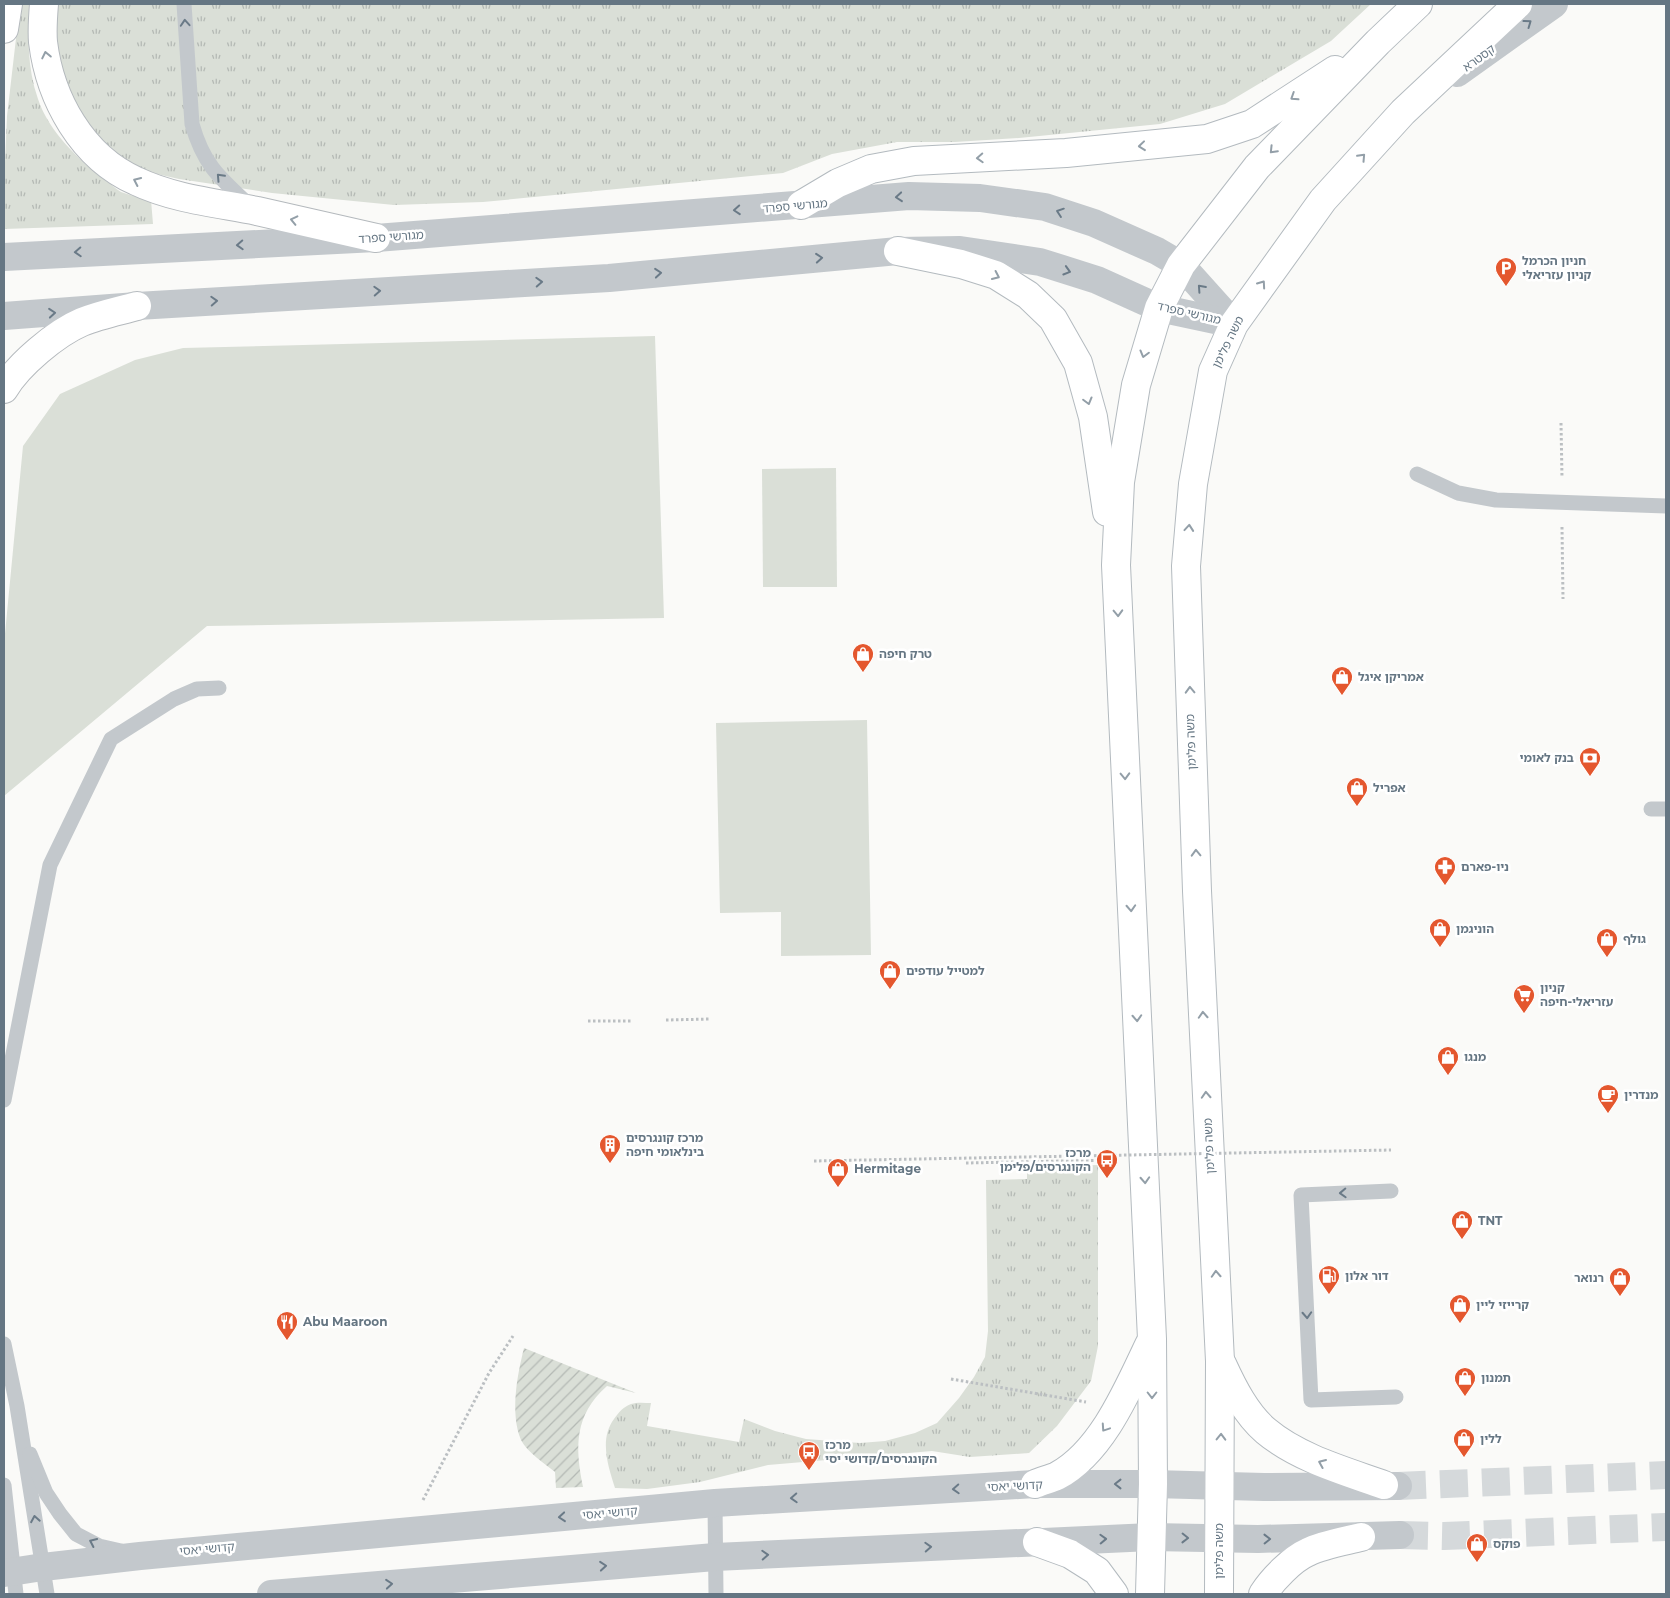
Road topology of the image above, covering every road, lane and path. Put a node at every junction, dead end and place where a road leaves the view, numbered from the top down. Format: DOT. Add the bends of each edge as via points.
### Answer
graph roads {
  1 [pos="8,4"];
  2 [pos="44,4"];
  3 [pos="184,4"];
  4 [pos="1418,4"];
  5 [pos="1518,4"];
  6 [pos="1554,4"];
  7 [pos="4,29"];
  8 [pos="1378,42"];
  9 [pos="1403,112"];
  10 [pos="801,206"];
  11 [pos="255,211"];
  12 [pos="376,238"];
  13 [pos="898,251"];
  14 [pos="4,257"];
  15 [pos="1181,265"];
  16 [pos="137,306"];
  17 [pos="1159,308"];
  18 [pos="4,316"];
  19 [pos="1234,324"];
  20 [pos="4,389"];
  21 [pos="1417,474"];
  22 [pos="1666,506"];
  23 [pos="1116,565"];
  24 [pos="219,688"];
  25 [pos="1651,809"];
  26 [pos="1666,809"];
  27 [pos="710,1019"];
  28 [pos="633,1020"];
  29 [pos="666,1020"];
  30 [pos="588,1021"];
  31 [pos="4,1100"];
  32 [pos="1391,1150"];
  33 [pos="1144,1159"];
  34 [pos="814,1162"];
  35 [pos="966,1163"];
  36 [pos="1391,1191"];
  37 [pos="513,1336"];
  38 [pos="1152,1339"];
  39 [pos="4,1344"];
  40 [pos="1220,1361"];
  41 [pos="951,1379"];
  42 [pos="1396,1397"];
  43 [pos="16,1406"];
  44 [pos="1118,1408"];
  45 [pos="1035,1484"];
  46 [pos="1153,1484"];
  47 [pos="4,1485"];
  48 [pos="1219,1485"];
  49 [pos="1391,1485"];
  50 [pos="715,1503"];
  51 [pos="406,1532"];
  52 [pos="1400,1535"];
  53 [pos="1151,1537"];
  54 [pos="1361,1537"];
  55 [pos="1219,1539"];
  56 [pos="1037,1542"];
  57 [pos="140,1556"];
  58 [pos="715,1557"];
  59 [pos="43,1567"];
  60 [pos="11,1580"];
  61 [pos="47,1594"];
  62 [pos="271,1594"];
  63 [pos="716,1594"];
  64 [pos="1114,1594"];
  65 [pos="1150,1594"];
  66 [pos="1219,1594"];
  67 [pos="1263,1594"];
  1 -- 7 [label="main road"];
  11 -- 2 [label="main road, one-way" via="170,194 135,181 105,161 72,124 58,100 43,41"];
  11 -- 3 [label="lane, one-way" via="213,170 197,143 192,124"];
  4 -- 8 [label="main road"];
  5 -- 9 [label="main road, משה פלימן"];
  9 -- 6 [label="street, קסטרא, one-way"];
  8 -- 10 [label="main road, one-way" via="1252,124 1207,139 1066,153 914,162 871,169 838,183"];
  8 -- 15 [label="main road, one-way" via="1257,167"];
  19 -- 9 [label="main road, משה פלימן, one-way" via="1323,200"];
  10 -- 12 [label="street, מגורשי ספרד, one-way"];
  15 -- 10 [label="street, מגורשי ספרד, one-way" via="1094,223 1045,207 980,198 909,196"];
  12 -- 11 [label="main road, one-way"];
  12 -- 14 [label="street, מגורשי ספרד, one-way"];
  16 -- 13 [label="street, מגורשי ספרד, one-way" via="609,278"];
  13 -- 17 [label="street, מגורשי ספרד, one-way" via="960,250 1040,262 1097,280"];
  13 -- 23 [label="main road, one-way" via="996,275 1028,295 1052,319 1078,363 1092,417"];
  15 -- 17 [label="main road"];
  19 -- 15 [label="street, מגורשי ספרד, one-way"];
  18 -- 16 [label="street, מגורשי ספרד, one-way"];
  16 -- 20 [label="main road" via="82,322 62,332 10,378"];
  17 -- 19 [label="street, מגורשי ספרד"];
  17 -- 23 [label="main road, one-way" via="1136,385 1129,424 1120,482"];
  40 -- 19 [label="main road, משה פלימן, one-way" via="1197,891 1186,566 1193,484 1213,371"];
  21 -- 22 [label="lane" via="1458,493 1496,500"];
  23 -- 33 [label="main road, one-way"];
  24 -- 31 [label="lane" via="197,689 174,699 112,739 50,864"];
  25 -- 26 [label="lane"];
  27 -- 29 [label="path"];
  28 -- 30 [label="path"];
  32 -- 34 [label="path, bridge"];
  33 -- 35 [label="path"];
  33 -- 38 [label="main road, one-way"];
  36 -- 42 [label="lane, one-way" via="1301,1194 1311,1400"];
  37 -- 51 [label="path" via="489,1373"];
  38 -- 44 [label="main road"];
  38 -- 46 [label="main road, one-way"];
  39 -- 43 [label="lane"];
  48 -- 40 [label="main road, משה פלימן, one-way"];
  49 -- 40 [label="main road, one-way" via="1322,1463 1266,1431 1245,1408"];
  41 -- 44 [label="path"];
  57 -- 43 [label="lane, one-way" via="99,1546 76,1534 46,1493"];
  59 -- 43 [label="lane, one-way"];
  44 -- 45 [label="main road, one-way" via="1084,1456 1057,1476"];
  46 -- 45 [label="street, קדושי יאסי, one-way"];
  45 -- 50 [label="street, קדושי יאסי, one-way"];
  46 -- 48 [label="street, קדושי יאסי"];
  46 -- 53 [label="main road"];
  47 -- 60 [label="lane"];
  48 -- 49 [label="street, קדושי יאסי"];
  48 -- 55 [label="main road, משה פלימן"];
  50 -- 51 [label="street, קדושי יאסי, one-way"];
  50 -- 58 [label="lane"];
  51 -- 57 [label="street, קדושי יאסי"];
  52 -- 54 [label="street"];
  53 -- 55 [label="street, one-way"];
  56 -- 53 [label="street, one-way"];
  53 -- 65 [label="main road"];
  55 -- 54 [label="street, one-way"];
  54 -- 67 [label="main road" via="1308,1552 1285,1568"];
  55 -- 66 [label="main road, משה פלימן"];
  58 -- 56 [label="street, one-way"];
  56 -- 64 [label="main road" via="1070,1554 1097,1571"];
  57 -- 59 [label="street, קדושי יאסי"];
  62 -- 58 [label="street, one-way"];
  58 -- 63 [label="lane"];
  59 -- 60 [label="street, קדושי יאסי"];
  59 -- 61 [label="lane"];
}
